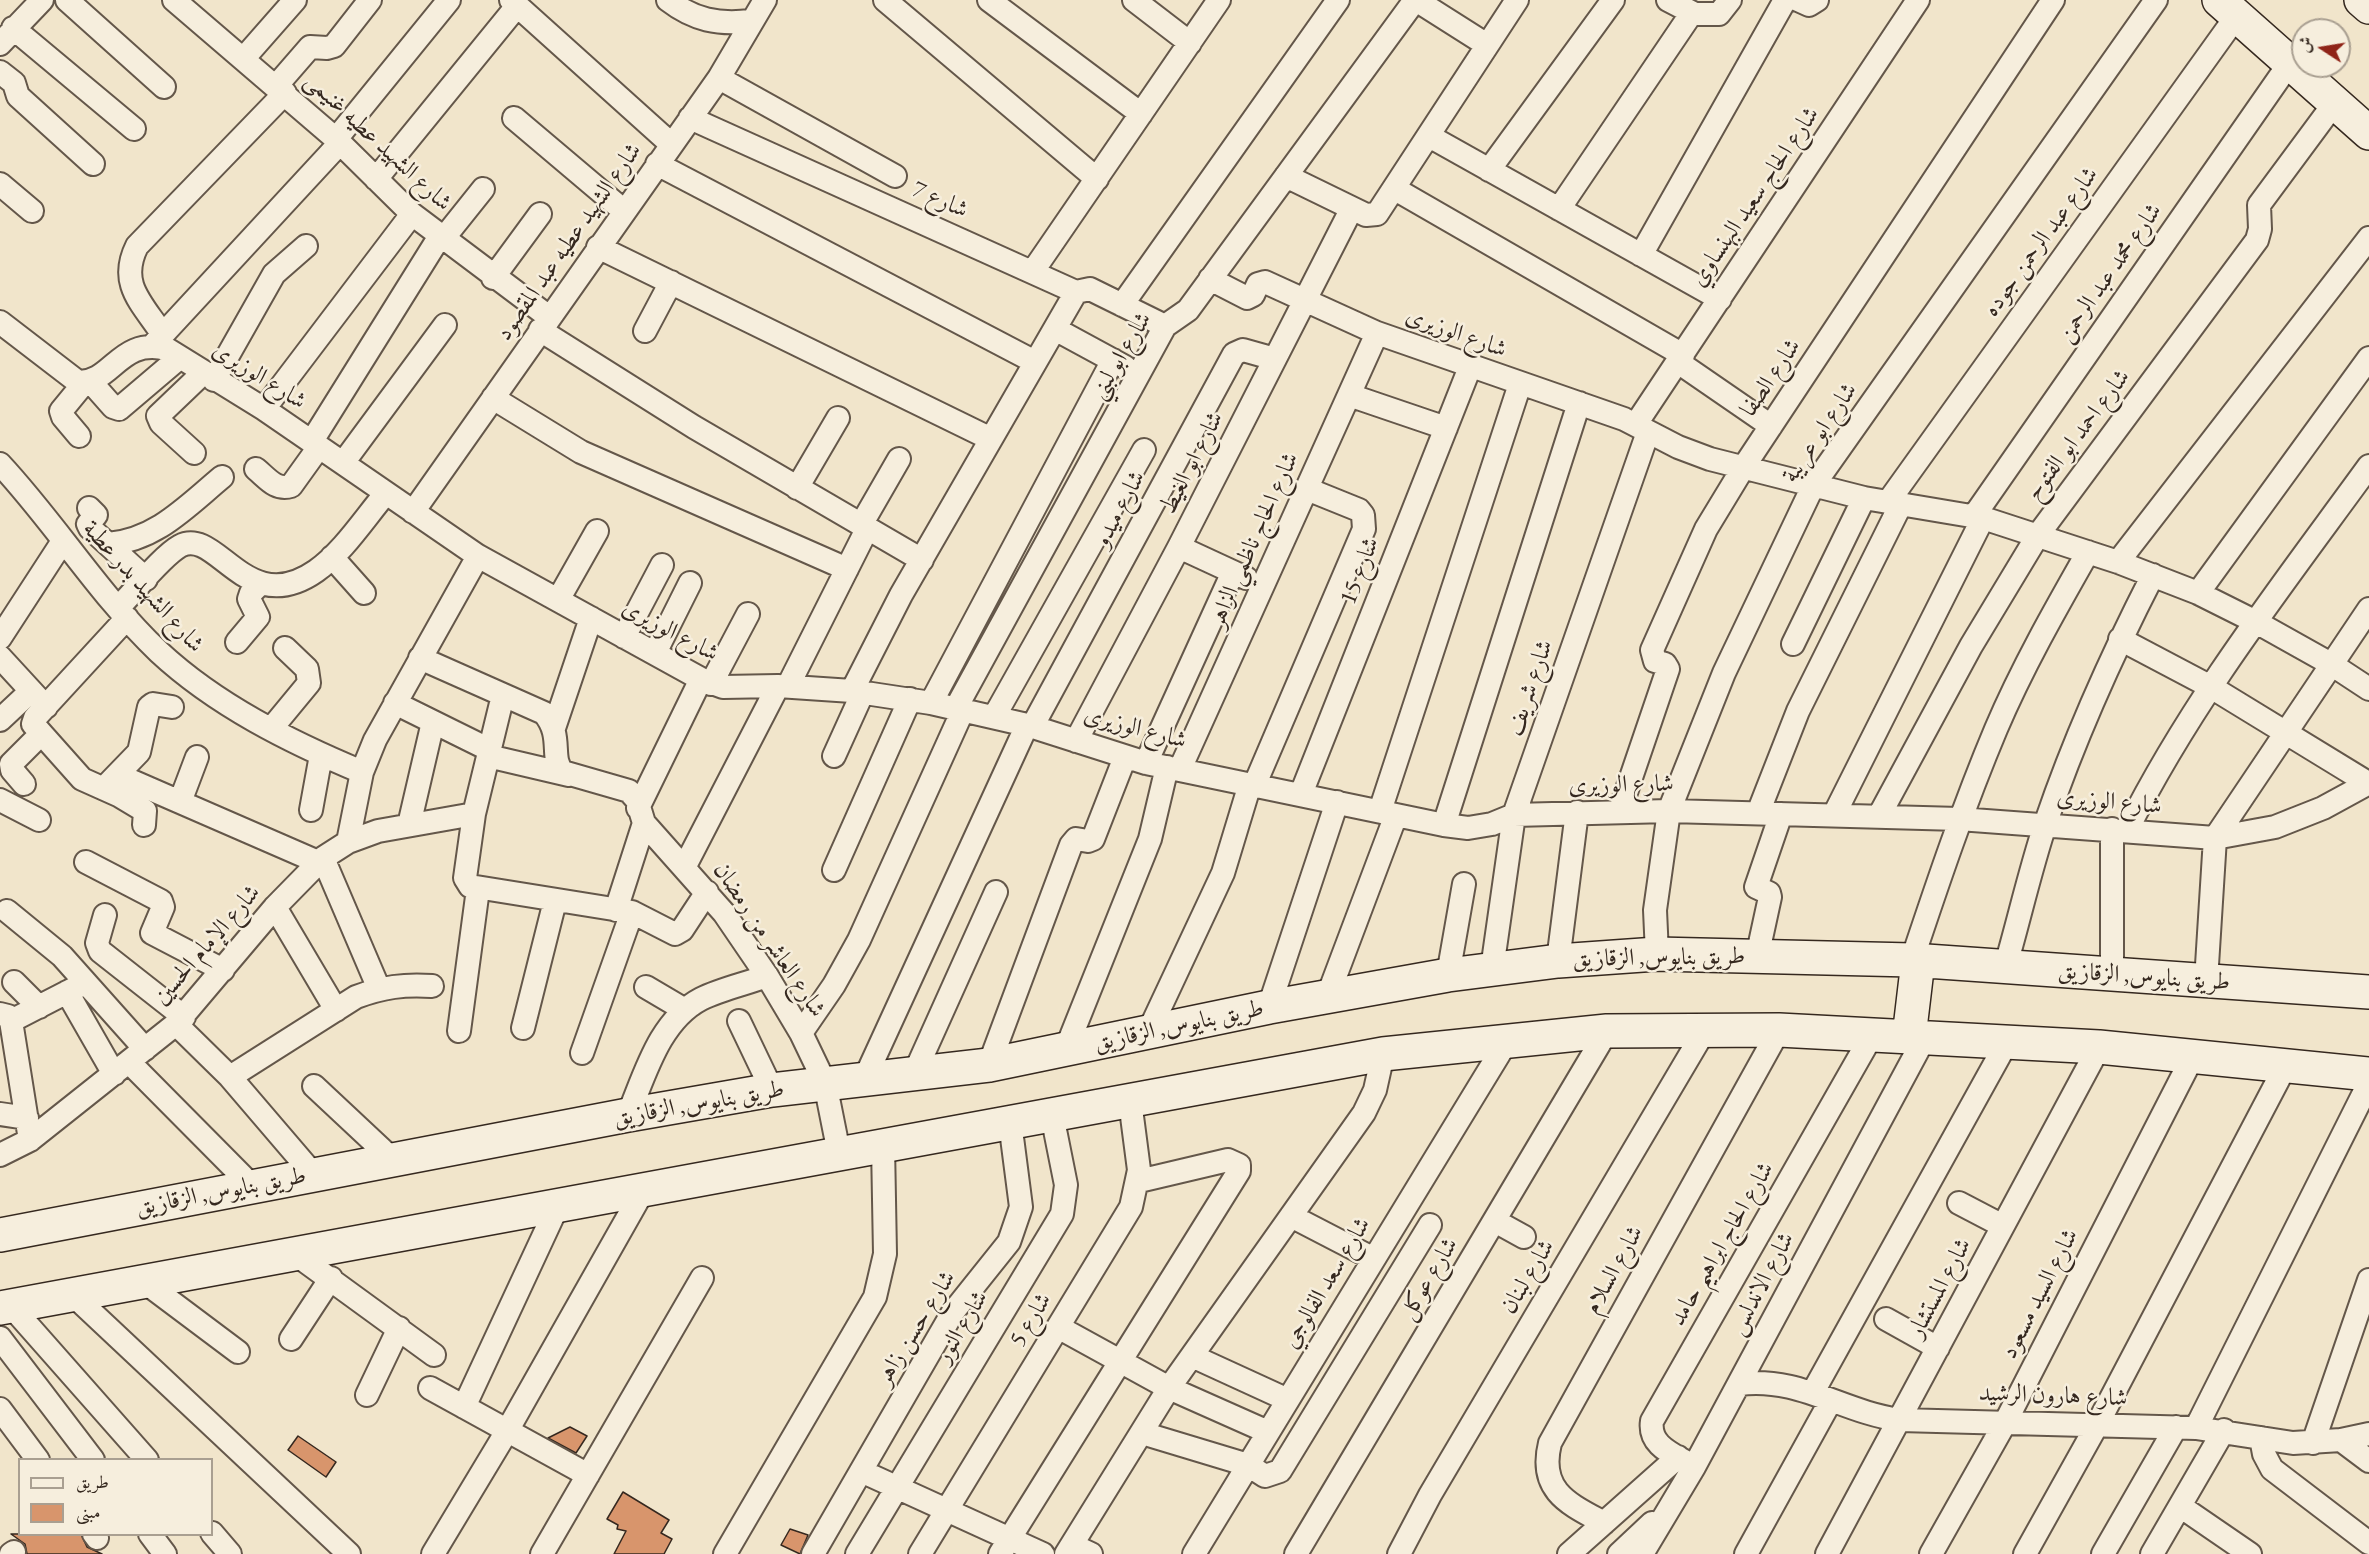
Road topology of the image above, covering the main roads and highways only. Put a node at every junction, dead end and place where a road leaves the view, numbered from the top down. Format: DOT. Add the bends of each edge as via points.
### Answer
graph roads {
  1 [pos="2361,0"];
  2 [pos="2228,7"];
  3 [pos="2369,7"];
  4 [pos="2369,133"];
  5 [pos="1915,960"];
  6 [pos="2369,993"];
  7 [pos="1917,1037"];
  8 [pos="2369,1074"];
  9 [pos="0,1235"];
  10 [pos="5,1307"];
  1 -- 3 [label="main road"];
  2 -- 4 [label="main road"];
  5 -- 6 [label="main road, طريق بنايوس, الزقازيق"];
  5 -- 7 [label="main road"];
  5 -- 9 [label="main road, طريق بنايوس, الزقازيق" via="1657,954 1558,960 1448,975 1269,1007 989,1065 772,1090"];
  7 -- 8 [label="main road" via="2099,1047"];
  7 -- 10 [label="main road" via="1707,1028 1607,1030 1383,1054"];
}
